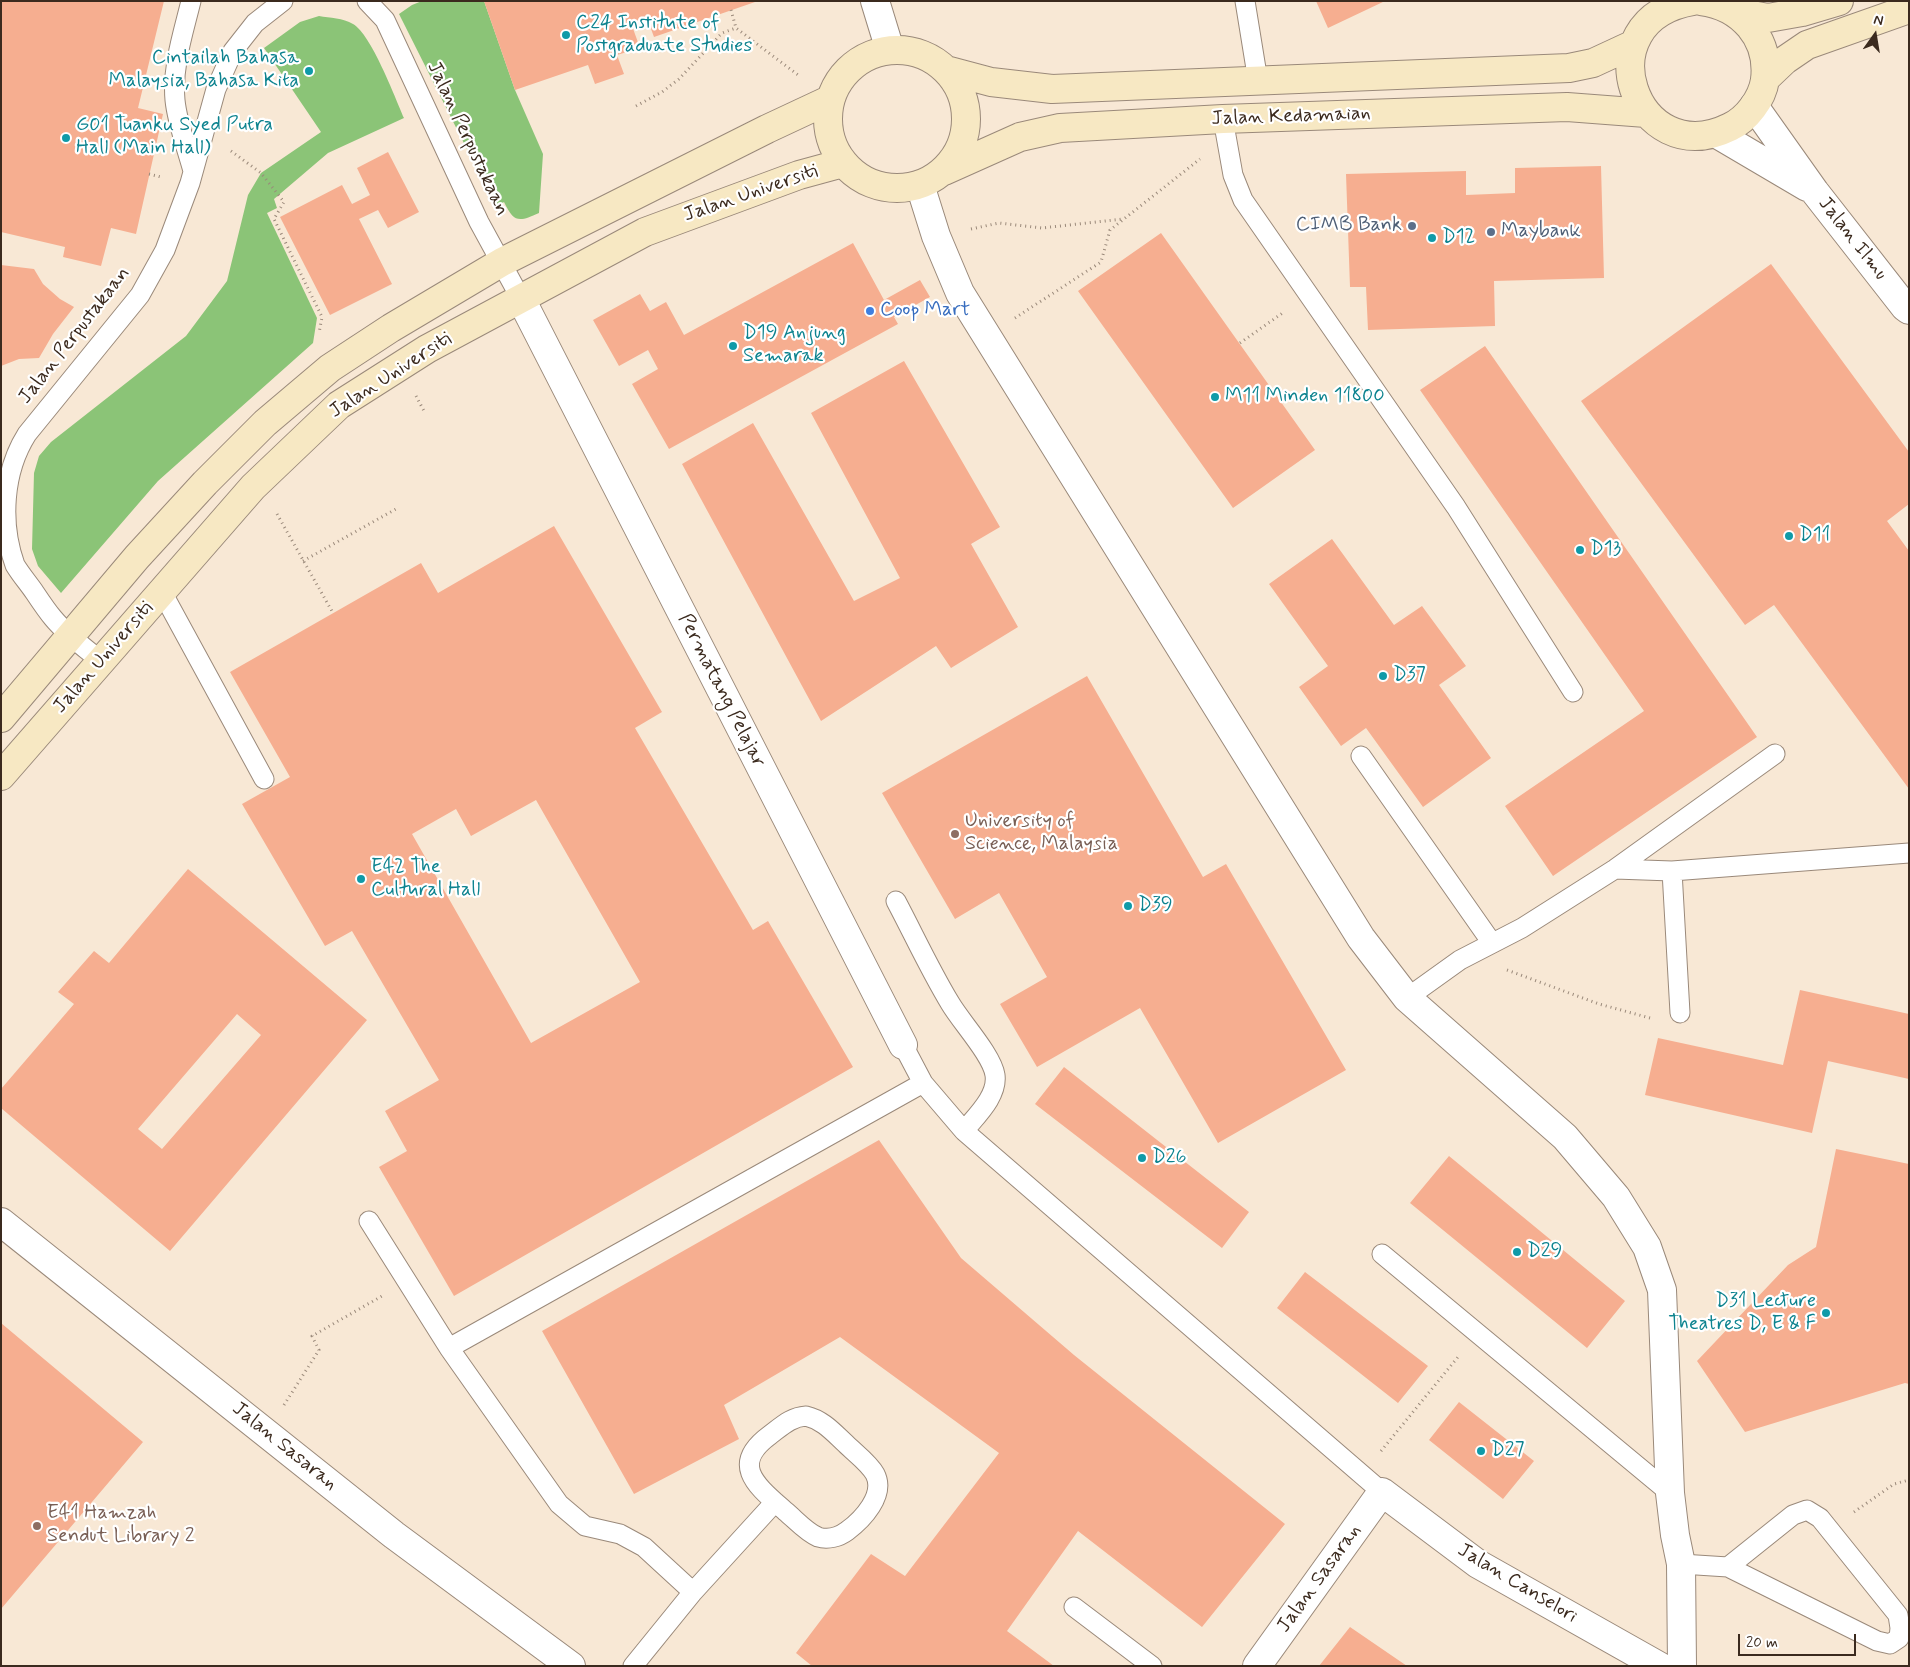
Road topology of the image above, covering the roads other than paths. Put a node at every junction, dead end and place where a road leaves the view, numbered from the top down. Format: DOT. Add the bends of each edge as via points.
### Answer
graph roads {
  1 [pos="191,1"];
  2 [pos="283,1"];
  3 [pos="367,1"];
  4 [pos="875,1"];
  5 [pos="1245,1"];
  6 [pos="1839,1"];
  7 [pos="1686,2"];
  8 [pos="1909,10"];
  9 [pos="1735,12"];
  10 [pos="1634,44"];
  11 [pos="890,50"];
  12 [pos="946,70"];
  13 [pos="1765,79"];
  14 [pos="1258,81"];
  15 [pos="829,100"];
  16 [pos="1754,106"];
  17 [pos="1646,114"];
  18 [pos="1223,119"];
  19 [pos="1717,134"];
  20 [pos="843,163"];
  21 [pos="193,171"];
  22 [pos="944,171"];
  23 [pos="920,184"];
  24 [pos="1815,192"];
  25 [pos="502,262"];
  26 [pos="520,300"];
  27 [pos="1909,310"];
  28 [pos="5,470"];
  29 [pos="162,592"];
  30 [pos="71,636"];
  31 [pos="102,662"];
  32 [pos="1573,692"];
  33 [pos="1,718"];
  34 [pos="1775,754"];
  35 [pos="1361,756"];
  36 [pos="1,776"];
  37 [pos="264,779"];
  38 [pos="1909,853"];
  39 [pos="1616,868"];
  40 [pos="1672,871"];
  41 [pos="896,901"];
  42 [pos="1492,943"];
  43 [pos="1407,998"];
  44 [pos="1680,1013"];
  45 [pos="903,1045"];
  46 [pos="923,1083"];
  47 [pos="964,1131"];
  48 [pos="369,1221"];
  49 [pos="1,1222"];
  50 [pos="1382,1254"];
  51 [pos="449,1348"];
  52 [pos="1382,1492"];
  53 [pos="1670,1493"];
  54 [pos="775,1502"];
  55 [pos="1681,1564"];
  56 [pos="1728,1567"];
  57 [pos="693,1592"];
  58 [pos="1074,1607"];
  59 [pos="572,1666"];
  60 [pos="633,1666"];
  61 [pos="1152,1666"];
  62 [pos="1257,1666"];
  63 [pos="1659,1666"];
  64 [pos="1682,1666"];
  1 -- 21 [label="lane" via="174,83 175,102"];
  2 -- 21 [label="lane, Jalan Perpustakaan" via="254,24 233,51 216,89"];
  3 -- 25 [label="lane, Jalan Perpustakaan" via="385,20"];
  4 -- 11 [label="street"];
  5 -- 14 [label="lane"];
  6 -- 9 [label="street" via="1768,18"];
  7 -- 9 [label="street" via="1717,3"];
  7 -- 10 [label="street" via="1658,13 1644,26"];
  8 -- 13 [label="street" via="1807,45"];
  9 -- 13 [label="street" via="1754,30 1764,54"];
  10 -- 14 [label="street, Jalan Kedamaian" via="1593,63 1569,68"];
  10 -- 17 [label="street" via="1629,69 1634,92"];
  11 -- 12 [label="street" via="910,50 930,58"];
  11 -- 15 [label="street" via="858,61 846,71"];
  12 -- 14 [label="street, Jalan Kedamaian" via="991,82 1052,89"];
  12 -- 22 [label="street" via="959,88 966,110 965,132 958,154"];
  13 -- 16 [label="street"];
  15 -- 20 [label="street" via="832,145"];
  15 -- 25 [label="street, Jalan Universiti"];
  16 -- 19 [label="street" via="1738,123"];
  16 -- 24 [label="street, Jalan Ilmu"];
  17 -- 18 [label="street, Jalan Kedamaian" via="1567,107"];
  17 -- 19 [label="street" via="1679,134"];
  18 -- 22 [label="street, Jalan Kedamaian" via="1060,128 1020,137"];
  18 -- 32 [label="lane" via="1233,175 1243,200 1456,507"];
  19 -- 24 [label="street, Jalan Ilmu"];
  20 -- 23 [label="street" via="876,185 895,188"];
  20 -- 26 [label="street, Jalan Universiti" via="798,175 644,232"];
  21 -- 28 [label="lane, Jalan Perpustakaan" via="165,250 140,295 27,434"];
  22 -- 23 [label="street"];
  23 -- 43 [label="street" via="936,236 960,293 1361,938"];
  24 -- 27 [label="street, Jalan Ilmu"];
  25 -- 26 [label="lane, Jalan Perpustakaan"];
  25 -- 30 [label="street, Jalan Universiti" via="330,368 266,423 137,557"];
  26 -- 29 [label="street, Jalan Universiti" via="427,350 339,405 254,486"];
  26 -- 45 [label="street, Permatang Pelajar"];
  28 -- 30 [label="lane, Jalan Perpustakaan" via="3,520 7,544 16,565 53,618"];
  29 -- 31 [label="street, Jalan Universiti"];
  29 -- 37 [label="lane"];
  30 -- 31 [label="lane, Jalan Perpustakaan"];
  30 -- 33 [label="street, Jalan Universiti"];
  31 -- 36 [label="street, Jalan Universiti"];
  34 -- 39 [label="lane"];
  35 -- 42 [label="lane"];
  38 -- 40 [label="lane"];
  39 -- 40 [label="lane"];
  39 -- 42 [label="lane" via="1522,928"];
  40 -- 44 [label="lane"];
  41 -- 47 [label="lane" via="951,1005 987,1057 995,1075 986,1102"];
  42 -- 43 [label="lane"];
  43 -- 53 [label="street" via="1565,1137 1616,1197 1647,1247 1662,1290"];
  45 -- 46 [label="lane, Permatang Pelajar"];
  46 -- 47 [label="lane, Permatang Pelajar"];
  46 -- 51 [label="lane"];
  47 -- 52 [label="lane, Permatang Pelajar"];
  48 -- 51 [label="lane"];
  49 -- 59 [label="street, Jalan Sasaran" via="394,1534"];
  50 -- 53 [label="lane"];
  51 -- 57 [label="lane" via="559,1504 585,1526 620,1534 644,1547"];
  52 -- 62 [label="street, Jalan Sasaran"];
  52 -- 63 [label="street, Jalan Canselori" via="1478,1564"];
  53 -- 55 [label="street"];
  54 -- 54 [label="lane" via="758,1487 748,1464 760,1442 796,1417 816,1418 825,1424 876,1475 876,1498 841,1536 818,1537"];
  54 -- 57 [label="lane"];
  55 -- 56 [label="lane"];
  55 -- 64 [label="street"];
  56 -- 56 [label="lane" via="1793,1515 1807,1510 1820,1518 1898,1615 1899,1638 1890,1644 1877,1641"];
  57 -- 60 [label="lane"];
  58 -- 61 [label="lane"];
}
